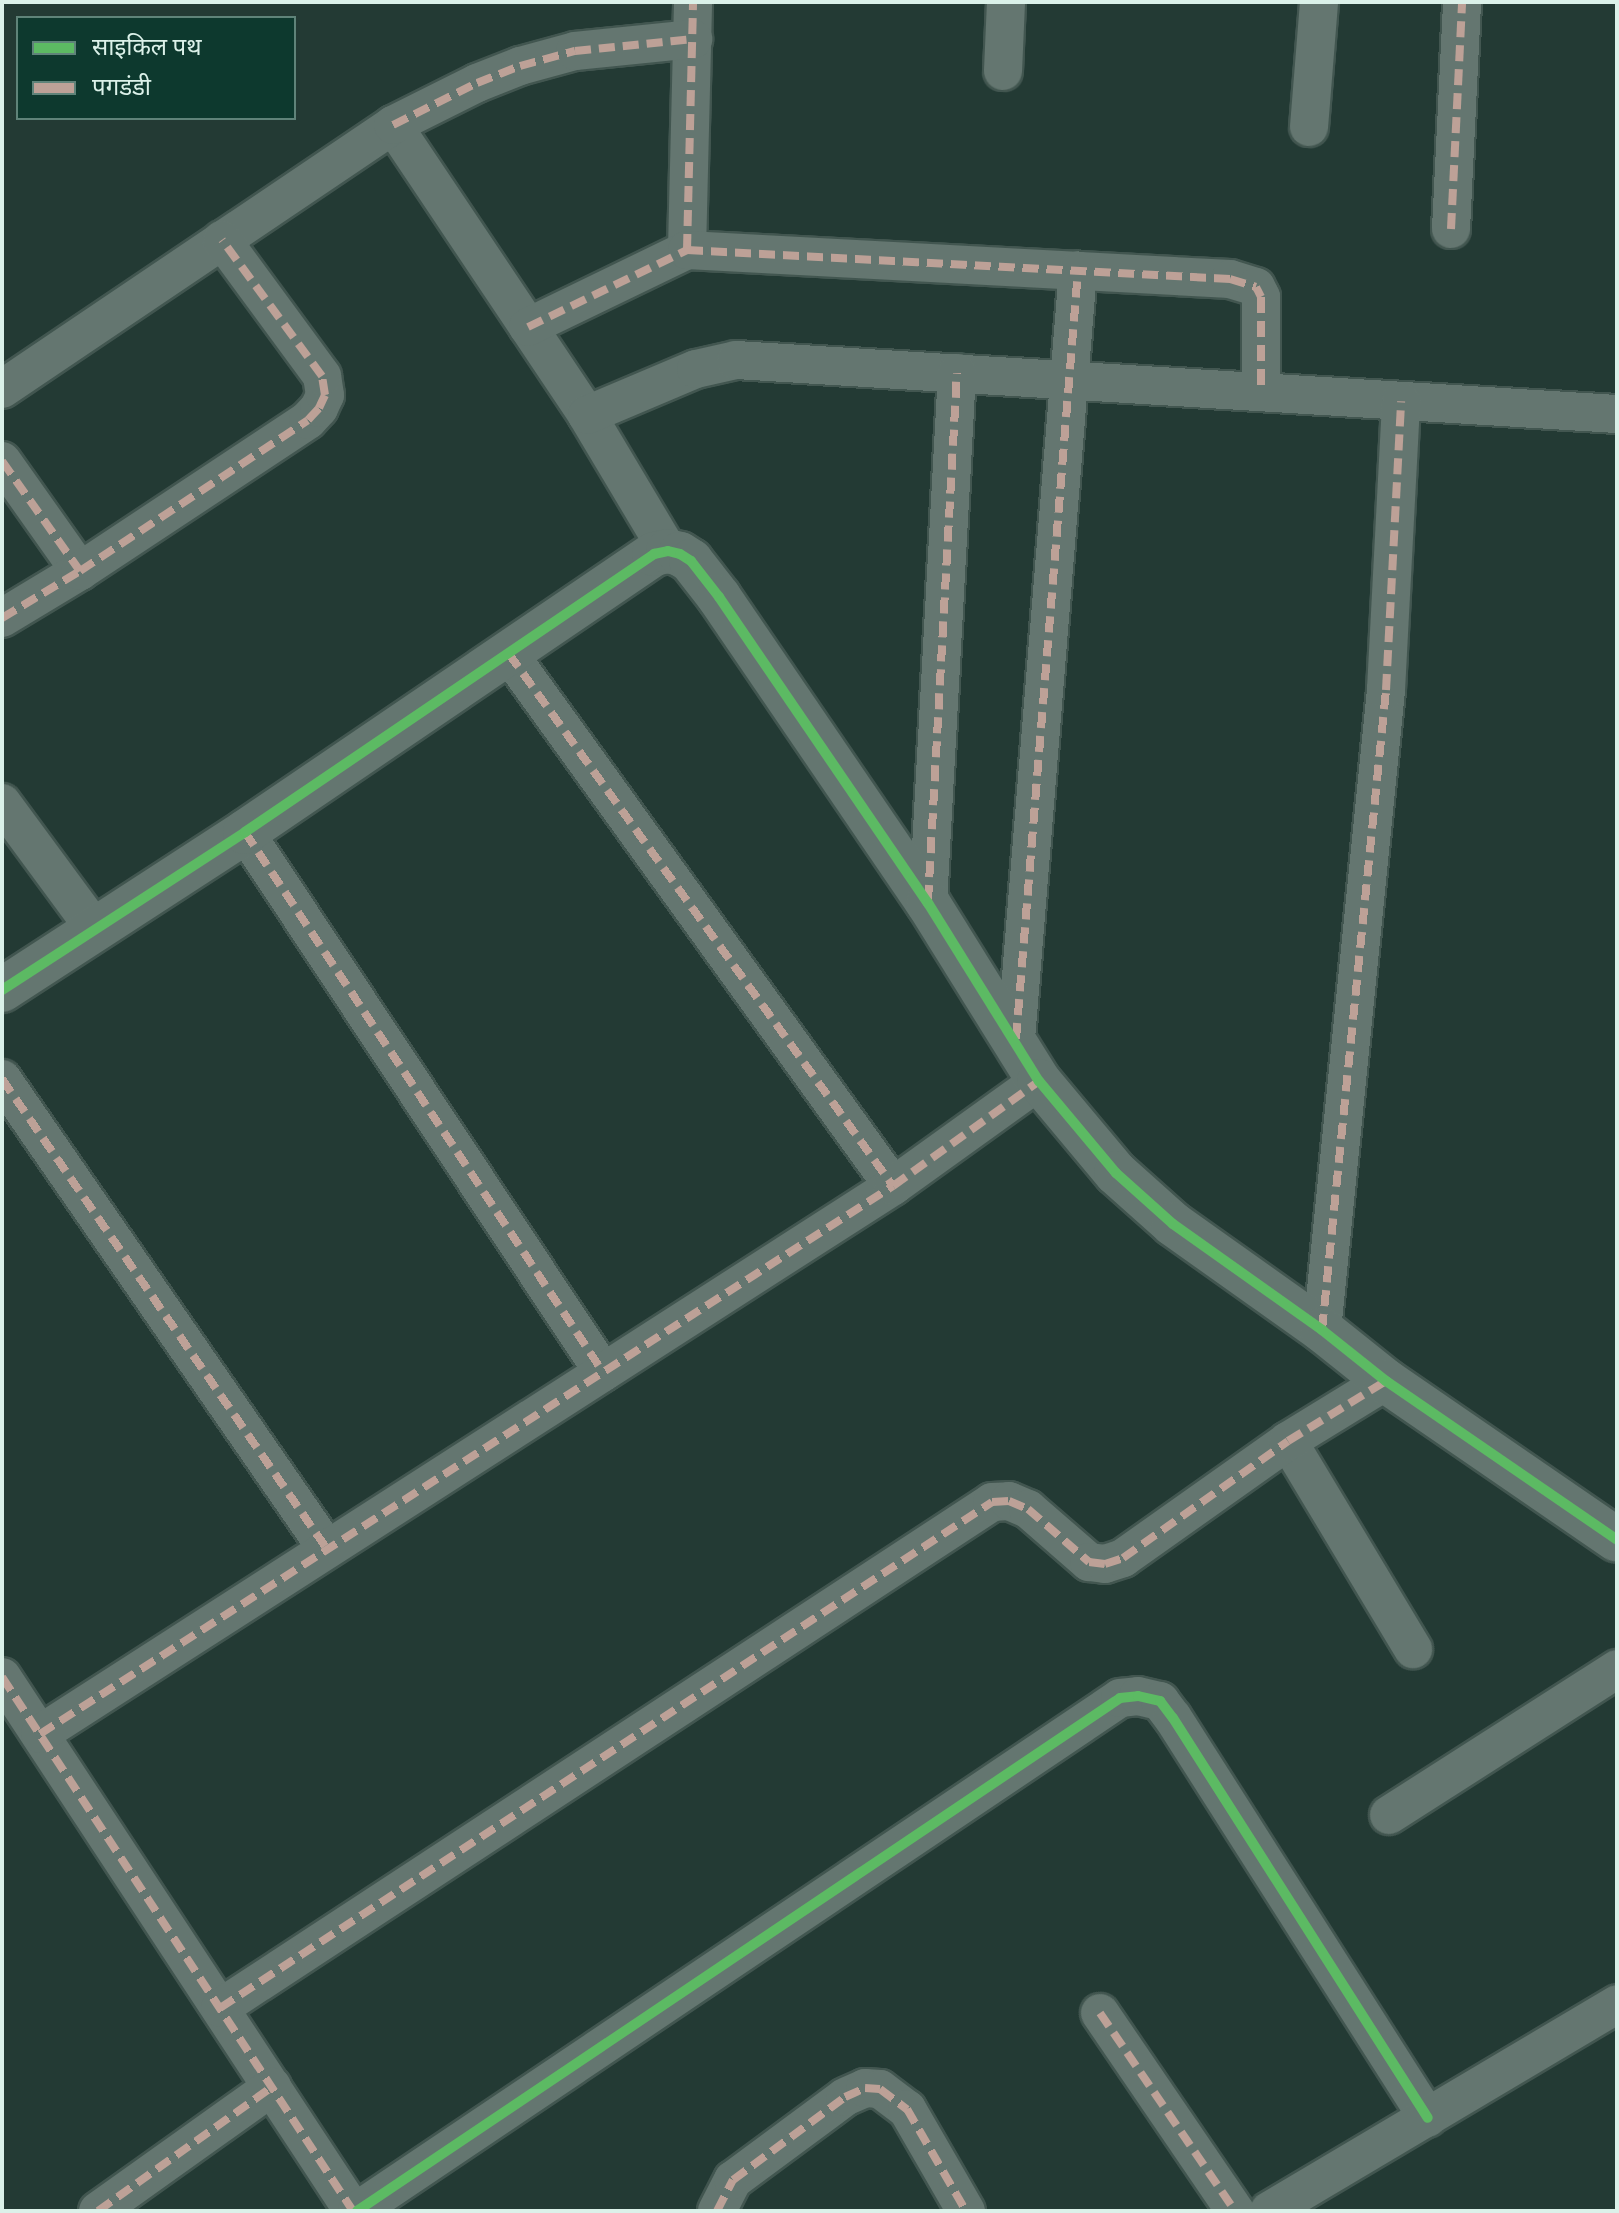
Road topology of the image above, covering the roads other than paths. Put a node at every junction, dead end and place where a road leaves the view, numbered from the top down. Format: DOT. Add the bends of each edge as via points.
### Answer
graph roads {
  1 [pos="1006,2"];
  2 [pos="1319,2"];
  3 [pos="1462,2"];
  4 [pos="693,20"];
  5 [pos="1003,71"];
  6 [pos="393,125"];
  7 [pos="1309,127"];
  8 [pos="1451,229"];
  9 [pos="222,240"];
  10 [pos="687,250"];
  11 [pos="1078,270"];
  12 [pos="528,327"];
  13 [pos="957,373"];
  14 [pos="1071,380"];
  15 [pos="2,389"];
  16 [pos="1261,392"];
  17 [pos="1401,401"];
  18 [pos="1617,414"];
  19 [pos="587,415"];
  20 [pos="2,461"];
  21 [pos="668,551"];
  22 [pos="80,571"];
  23 [pos="2,618"];
  24 [pos="509,654"];
  25 [pos="2,803"];
  26 [pos="245,832"];
  27 [pos="928,903"];
  28 [pos="95,929"];
  29 [pos="2,990"];
  30 [pos="1016,1039"];
  31 [pos="2,1079"];
  32 [pos="1039,1081"];
  33 [pos="893,1186"];
  34 [pos="1322,1330"];
  35 [pos="603,1372"];
  36 [pos="1386,1381"];
  37 [pos="1288,1441"];
  38 [pos="1617,1540"];
  39 [pos="327,1549"];
  40 [pos="1413,1649"];
  41 [pos="1617,1669"];
  42 [pos="2,1677"];
  43 [pos="40,1734"];
  44 [pos="1389,1815"];
  45 [pos="1617,2004"];
  46 [pos="220,2008"];
  47 [pos="1100,2013"];
  48 [pos="272,2087"];
  49 [pos="1428,2118"];
  50 [pos="98,2211"];
  51 [pos="355,2211"];
  52 [pos="717,2211"];
  53 [pos="966,2211"];
  54 [pos="1235,2211"];
  55 [pos="1269,2211"];
  1 -- 5 [label="street"];
  2 -- 7 [label="street"];
  3 -- 8 [label="street"];
  4 -- 6 [label="street" via="520,66"];
  4 -- 10 [label="street"];
  6 -- 9 [label="street"];
  6 -- 12 [label="street"];
  9 -- 15 [label="street"];
  9 -- 22 [label="street" via="322,376 325,395 308,420"];
  10 -- 11 [label="street"];
  10 -- 12 [label="street"];
  11 -- 14 [label="street"];
  11 -- 16 [label="street" via="1230,279 1256,287 1261,297"];
  12 -- 19 [label="street"];
  13 -- 14 [label="street"];
  13 -- 19 [label="street" via="736,360 696,369"];
  13 -- 27 [label="street"];
  14 -- 16 [label="street"];
  14 -- 30 [label="street"];
  16 -- 17 [label="street"];
  17 -- 18 [label="street"];
  17 -- 34 [label="street" via="1386,690"];
  19 -- 21 [label="street"];
  20 -- 22 [label="street"];
  21 -- 24 [label="street" via="654,554"];
  21 -- 27 [label="street" via="691,561 719,597"];
  22 -- 23 [label="street"];
  24 -- 26 [label="street"];
  24 -- 33 [label="street"];
  25 -- 28 [label="street"];
  26 -- 28 [label="street"];
  26 -- 35 [label="street"];
  27 -- 30 [label="street"];
  28 -- 29 [label="street"];
  30 -- 32 [label="street"];
  31 -- 39 [label="street"];
  32 -- 33 [label="street"];
  32 -- 34 [label="street" via="1147,1203"];
  33 -- 35 [label="street"];
  34 -- 36 [label="street"];
  35 -- 39 [label="street"];
  36 -- 37 [label="street"];
  36 -- 38 [label="street"];
  37 -- 40 [label="street"];
  37 -- 46 [label="street" via="1123,1558 1105,1564 1089,1562 1028,1509 1009,1501 992,1502"];
  39 -- 43 [label="street"];
  41 -- 44 [label="street"];
  42 -- 43 [label="street"];
  43 -- 46 [label="street"];
  45 -- 49 [label="street"];
  46 -- 48 [label="street"];
  47 -- 54 [label="street"];
  48 -- 50 [label="street"];
  48 -- 51 [label="street"];
  49 -- 51 [label="street" via="1173,1718 1160,1701 1138,1696 1120,1698"];
  49 -- 55 [label="street"];
  52 -- 53 [label="street" via="733,2180 845,2097 865,2088 880,2089 907,2109"];
}
